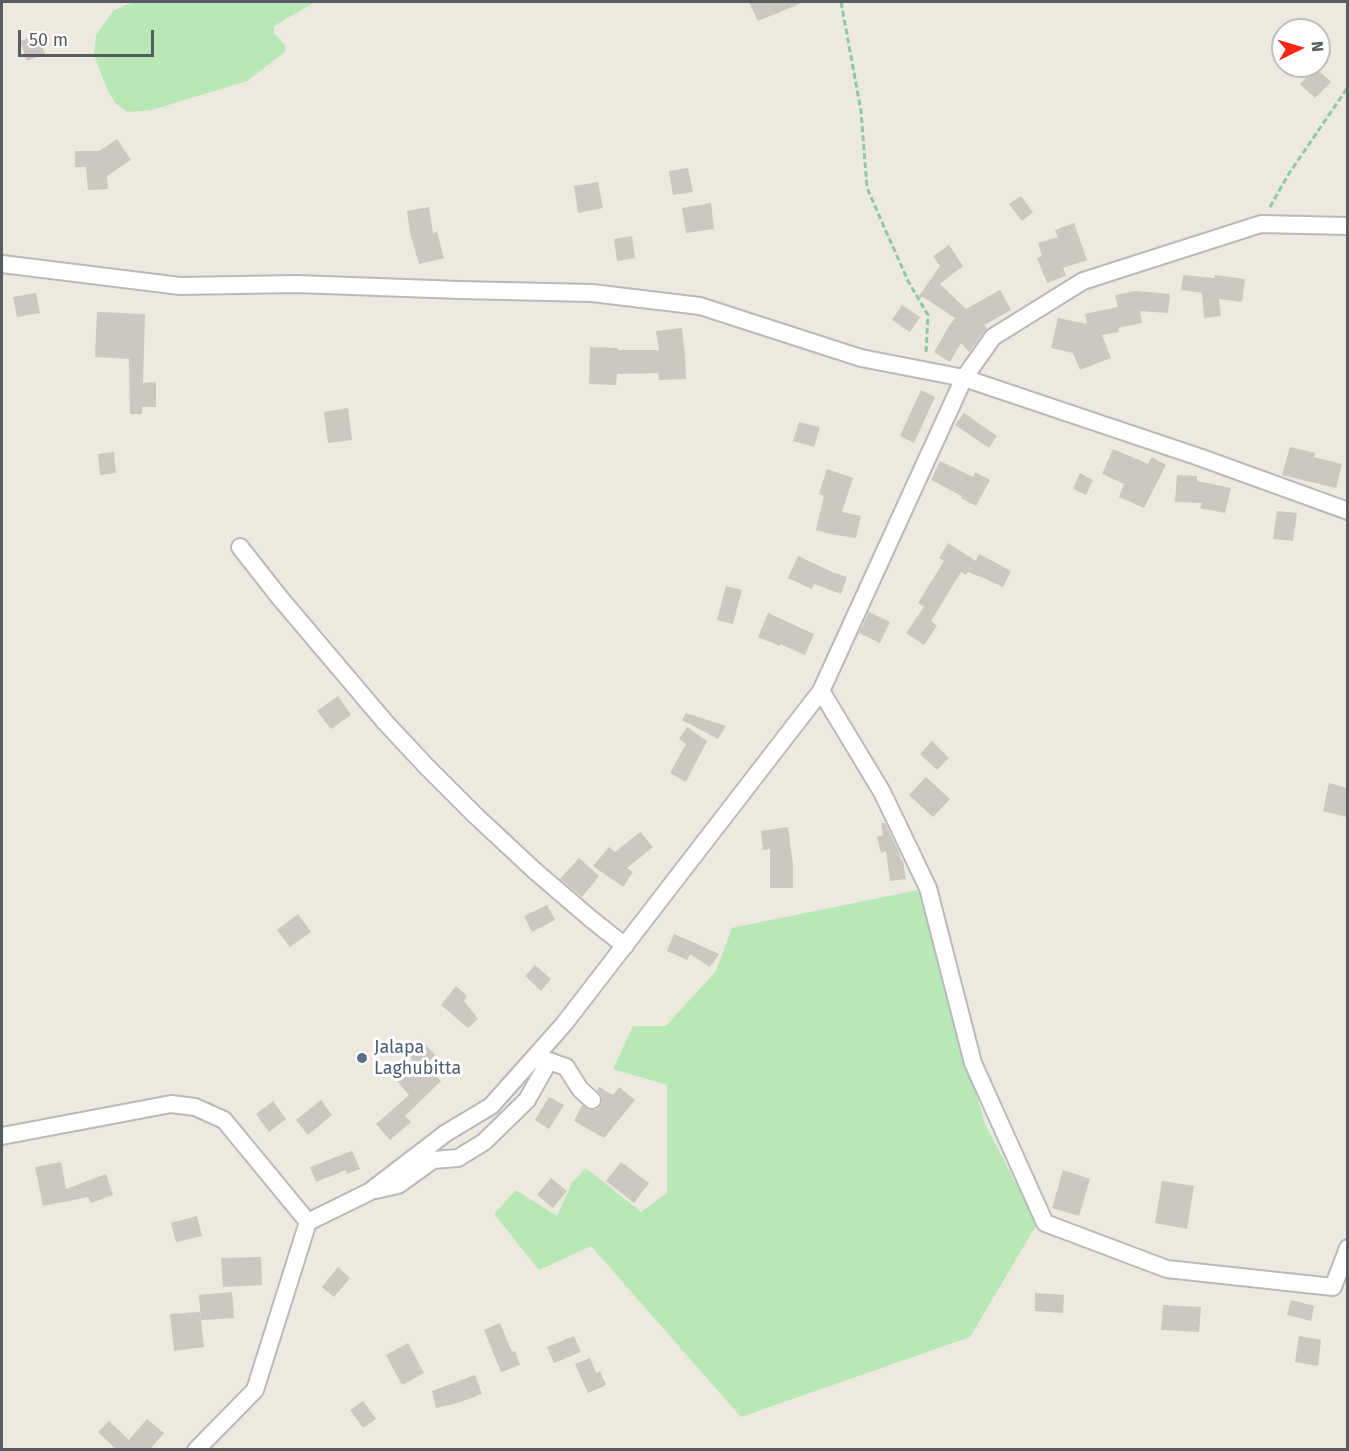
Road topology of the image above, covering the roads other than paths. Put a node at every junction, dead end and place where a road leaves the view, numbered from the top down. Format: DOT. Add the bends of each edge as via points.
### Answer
graph roads {
  1 [pos="1347,226"];
  2 [pos="2,264"];
  3 [pos="964,378"];
  4 [pos="1347,511"];
  5 [pos="240,547"];
  6 [pos="821,691"];
  7 [pos="625,946"];
  8 [pos="592,1100"];
  9 [pos="2,1136"];
  10 [pos="369,1192"];
  11 [pos="308,1222"];
  12 [pos="1347,1248"];
  13 [pos="196,1449"];
  1 -- 3 [label="street" via="1261,224 1083,281 993,337"];
  2 -- 3 [label="street" via="180,286 297,284 592,293 700,306 861,358"];
  3 -- 4 [label="street"];
  3 -- 6 [label="street"];
  5 -- 7 [label="street" via="428,767 535,871"];
  6 -- 7 [label="street"];
  6 -- 12 [label="street" via="882,792 928,888 973,1063 1045,1223 1167,1269 1333,1287"];
  7 -- 10 [label="street" via="564,1024 491,1106 446,1133"];
  8 -- 10 [label="street" via="566,1067 549,1061 527,1100 484,1142 458,1158 433,1160 398,1185"];
  9 -- 11 [label="street" via="171,1104 195,1107 224,1120"];
  10 -- 11 [label="street"];
  11 -- 13 [label="street" via="255,1390"];
}
